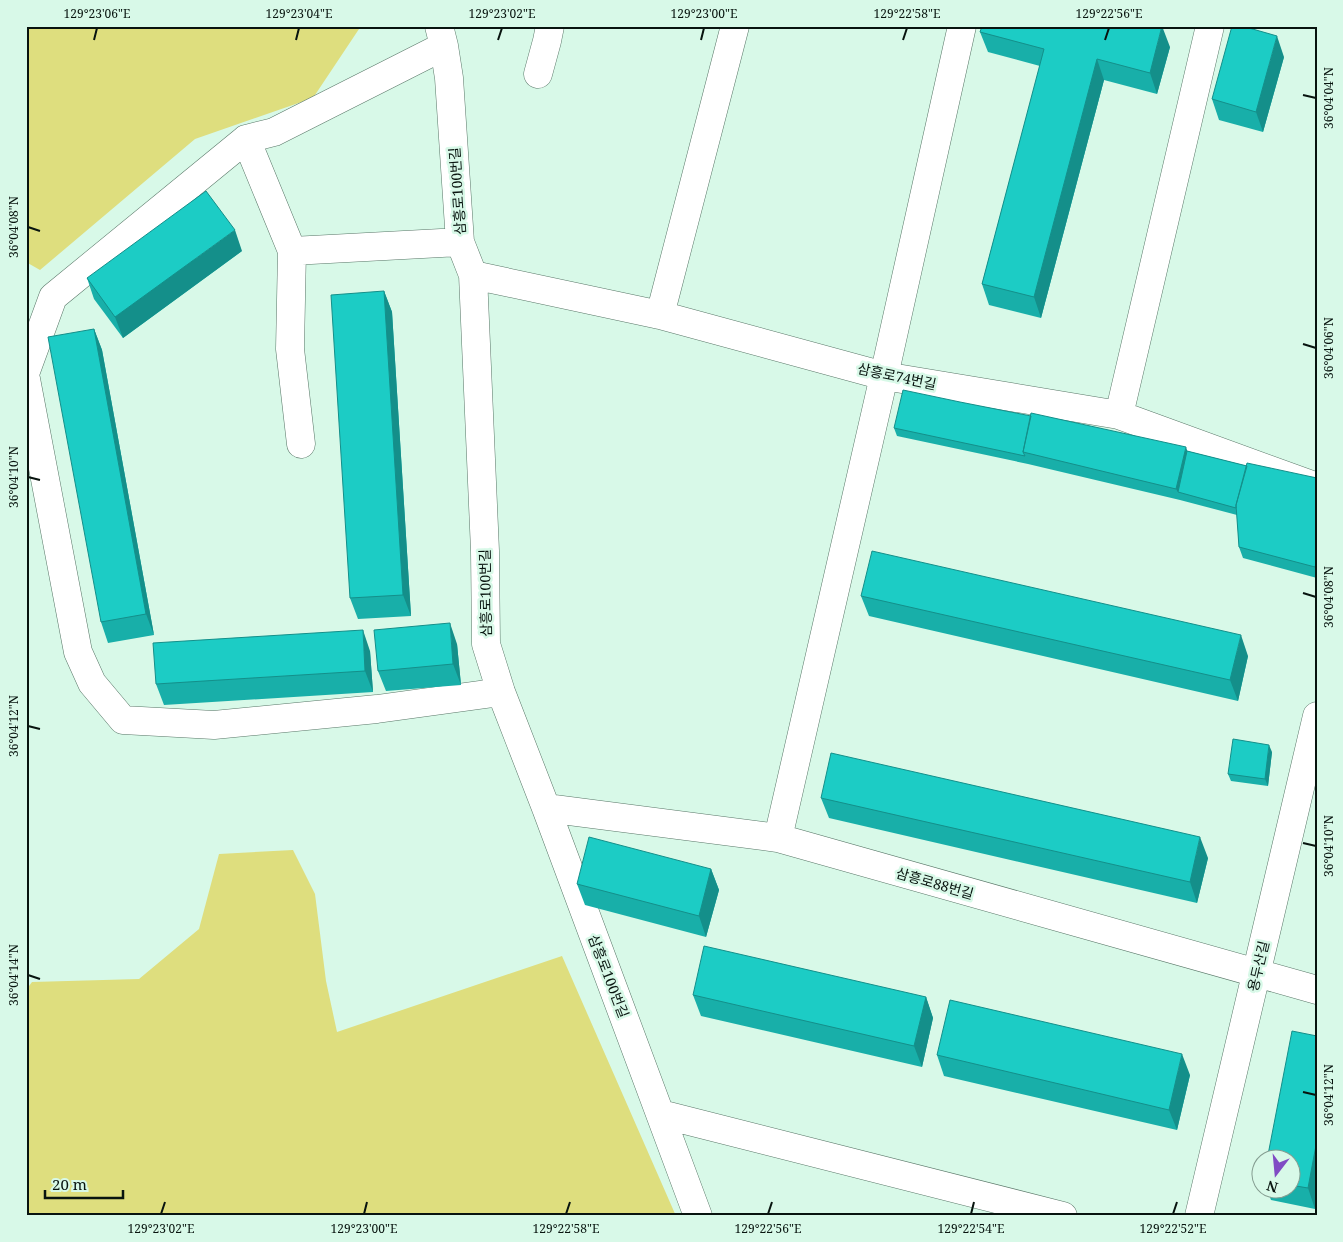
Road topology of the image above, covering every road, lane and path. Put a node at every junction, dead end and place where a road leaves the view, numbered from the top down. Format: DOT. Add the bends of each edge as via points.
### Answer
graph roads {
  1 [pos="550,26"];
  2 [pos="735,26"];
  3 [pos="962,26"];
  4 [pos="1210,26"];
  5 [pos="442,36"];
  6 [pos="538,74"];
  7 [pos="246,139"];
  8 [pos="460,242"];
  9 [pos="292,251"];
  10 [pos="473,276"];
  11 [pos="660,315"];
  12 [pos="26,371"];
  13 [pos="884,376"];
  14 [pos="26,379"];
  15 [pos="1119,416"];
  16 [pos="301,444"];
  17 [pos="1317,487"];
  18 [pos="501,692"];
  19 [pos="1317,716"];
  20 [pos="546,808"];
  21 [pos="778,838"];
  22 [pos="1256,974"];
  23 [pos="1317,990"];
  24 [pos="661,1114"];
  25 [pos="698,1216"];
  26 [pos="1063,1216"];
  27 [pos="1199,1216"];
  1 -- 6 [label="street"];
  2 -- 11 [label="street"];
  3 -- 13 [label="street"];
  4 -- 15 [label="street"];
  5 -- 7 [label="street" via="274,132"];
  5 -- 8 [label="street, 삼흥로100번길" via="449,78"];
  7 -- 9 [label="street"];
  7 -- 12 [label="street" via="53,297"];
  8 -- 9 [label="street"];
  8 -- 10 [label="street, 삼흥로100번길"];
  9 -- 16 [label="street" via="290,349"];
  10 -- 11 [label="street, 삼흥로74번길"];
  10 -- 18 [label="street, 삼흥로100번길" via="486,644"];
  11 -- 13 [label="street, 삼흥로74번길"];
  13 -- 15 [label="street, 삼흥로74번길"];
  13 -- 21 [label="street"];
  14 -- 18 [label="street" via="78,652 92,683 123,720 214,725 377,709"];
  15 -- 17 [label="street, 삼흥로74번길"];
  18 -- 20 [label="street, 삼흥로100번길"];
  19 -- 22 [label="street, 용두산길"];
  20 -- 21 [label="street, 삼흥로88번길"];
  20 -- 24 [label="street, 삼흥로100번길"];
  21 -- 22 [label="street, 삼흥로88번길"];
  22 -- 23 [label="street, 삼흥로88번길"];
  22 -- 27 [label="street, 용두산길"];
  24 -- 25 [label="street, 삼흥로100번길"];
  24 -- 26 [label="street"];
}
